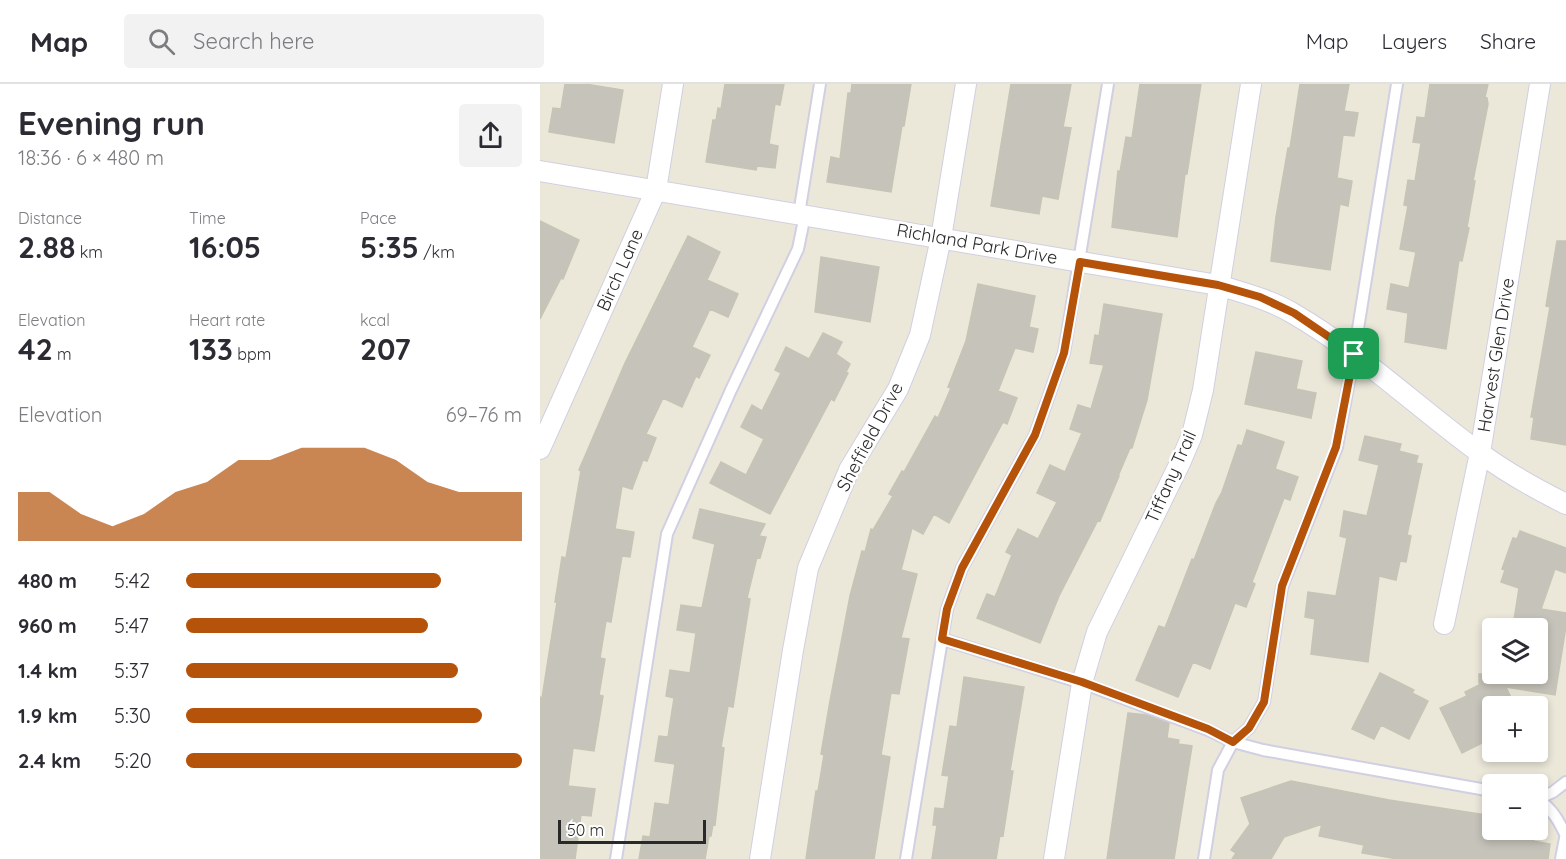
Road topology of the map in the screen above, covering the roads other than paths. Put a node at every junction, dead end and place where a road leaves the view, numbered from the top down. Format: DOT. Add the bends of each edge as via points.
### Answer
graph roads {
  1 [pos="673,84"];
  2 [pos="820,84"];
  3 [pos="966,84"];
  4 [pos="1108,84"];
  5 [pos="1251,84"];
  6 [pos="1397,84"];
  7 [pos="1540,84"];
  8 [pos="540,171"];
  9 [pos="656,190"];
  10 [pos="802,214"];
  11 [pos="941,238"];
  12 [pos="1080,262"];
  13 [pos="1218,285"];
  14 [pos="1354,354"];
  15 [pos="540,449"];
  16 [pos="1480,453"];
  17 [pos="1566,504"];
  18 [pos="1444,624"];
  19 [pos="942,639"];
  20 [pos="1082,682"];
  21 [pos="1233,742"];
  22 [pos="1566,782"];
  23 [pos="1482,789"];
  24 [pos="1548,794"];
  25 [pos="1548,806"];
  26 [pos="1566,834"];
  27 [pos="616,859"];
  28 [pos="760,859"];
  29 [pos="906,859"];
  30 [pos="1054,859"];
  31 [pos="1204,859"];
  32 [pos="1562,859"];
  1 -- 9 [label="street, Birch Lane"];
  2 -- 10 [label="lane"];
  3 -- 11 [label="street, Sheffield Drive"];
  4 -- 12 [label="lane"];
  5 -- 13 [label="street, Tiffany Trail"];
  6 -- 14 [label="lane"];
  7 -- 16 [label="street, Harvest Glen Drive"];
  8 -- 9 [label="street, Richland Park Drive"];
  9 -- 10 [label="street, Richland Park Drive"];
  9 -- 15 [label="street, Birch Lane"];
  10 -- 11 [label="street, Richland Park Drive"];
  10 -- 27 [label="lane" via="798,249 667,534"];
  11 -- 12 [label="street, Richland Park Drive"];
  11 -- 28 [label="street, Sheffield Drive" via="920,335 897,389 849,470 808,568"];
  12 -- 13 [label="street, Richland Park Drive"];
  12 -- 19 [label="lane" via="1064,353 1035,435 962,568 947,609"];
  13 -- 14 [label="street, Richland Park Drive" via="1260,297 1294,313"];
  13 -- 20 [label="street, Tiffany Trail" via="1203,390 1192,435 1096,632"];
  14 -- 16 [label="street, Richland Park Drive"];
  14 -- 21 [label="lane" via="1336,447 1282,586 1264,702 1249,728"];
  16 -- 17 [label="street, Richland Park Drive" via="1524,483"];
  16 -- 18 [label="street, Harvest Glen Drive"];
  19 -- 20 [label="lane"];
  19 -- 29 [label="lane"];
  20 -- 21 [label="lane"];
  20 -- 30 [label="street, Tiffany Trail"];
  21 -- 23 [label="lane"];
  21 -- 31 [label="lane" via="1218,770"];
  22 -- 24 [label="lane"];
  25 -- 26 [label="lane"];
  26 -- 32 [label="lane"];
}
